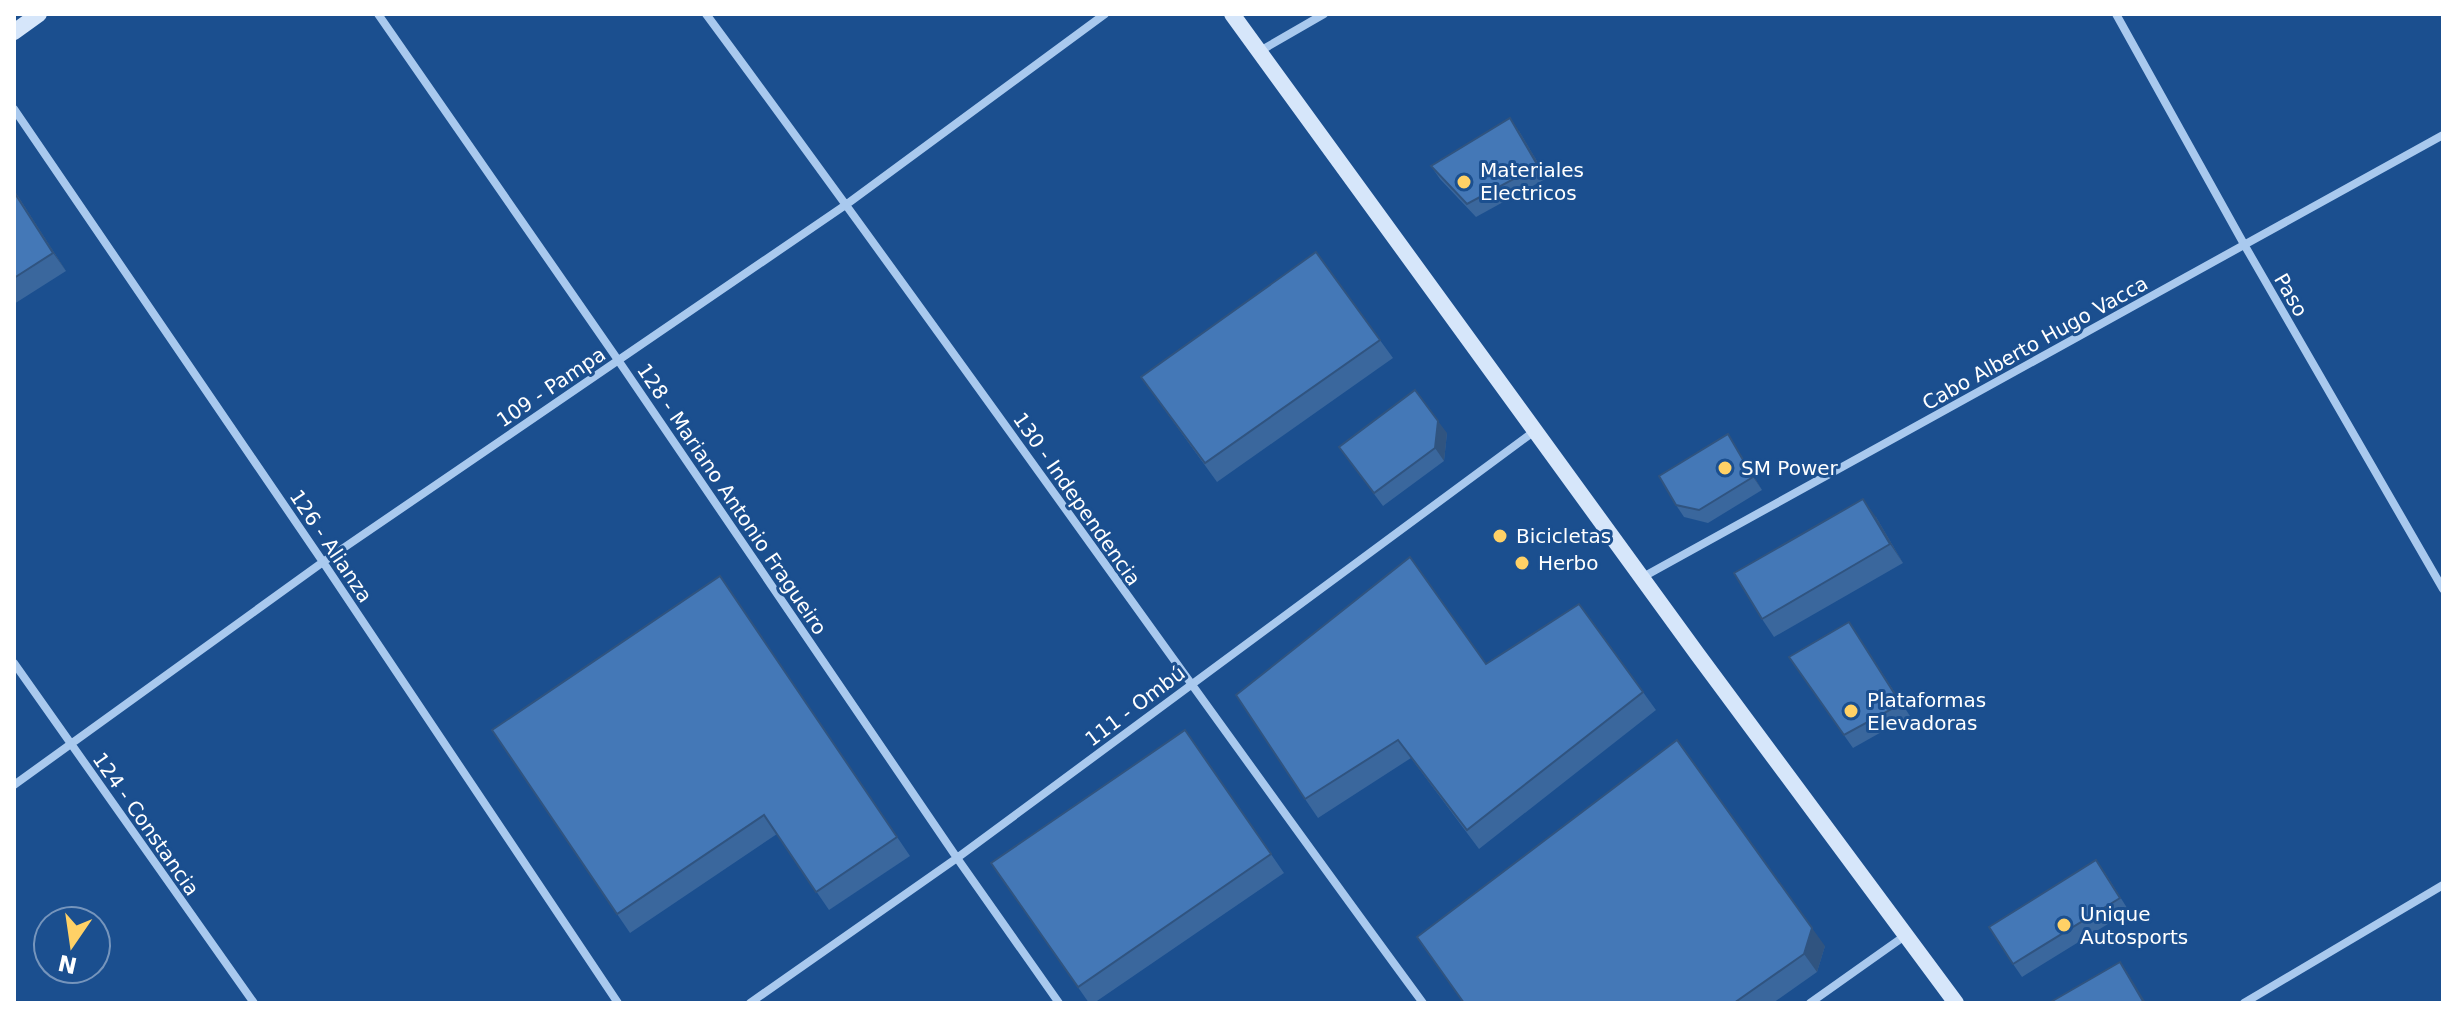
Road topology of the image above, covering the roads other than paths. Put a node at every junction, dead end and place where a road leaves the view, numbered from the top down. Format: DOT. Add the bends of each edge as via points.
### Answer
graph roads {
  1 [pos="39,14"];
  2 [pos="378,14"];
  3 [pos="706,14"];
  4 [pos="1105,14"];
  5 [pos="1232,14"];
  6 [pos="1324,14"];
  7 [pos="2116,14"];
  8 [pos="14,32"];
  9 [pos="1260,51"];
  10 [pos="14,109"];
  11 [pos="2443,135"];
  12 [pos="847,204"];
  13 [pos="2245,246"];
  14 [pos="618,360"];
  15 [pos="1536,430"];
  16 [pos="323,562"];
  17 [pos="1643,577"];
  18 [pos="2443,589"];
  19 [pos="14,663"];
  20 [pos="1190,686"];
  21 [pos="70,745"];
  22 [pos="14,785"];
  23 [pos="957,858"];
  24 [pos="2443,885"];
  25 [pos="1906,935"];
  26 [pos="254,1003"];
  27 [pos="618,1003"];
  28 [pos="750,1003"];
  29 [pos="1059,1003"];
  30 [pos="1423,1003"];
  31 [pos="1810,1003"];
  32 [pos="1956,1003"];
  33 [pos="2244,1003"];
  1 -- 8 [label="main road"];
  2 -- 14 [label="street, 128 - Mariano Antonio Fragueiro"];
  3 -- 12 [label="street, 130 - Independencia"];
  4 -- 12 [label="street, 109 - Pampa"];
  5 -- 9 [label="main road"];
  6 -- 9 [label="street"];
  7 -- 13 [label="street, Paso"];
  9 -- 15 [label="main road"];
  10 -- 16 [label="street, 126 - Alianza"];
  11 -- 13 [label="street, Cabo Alberto Hugo Vacca"];
  12 -- 14 [label="street, 109 - Pampa"];
  12 -- 20 [label="street, 130 - Independencia"];
  13 -- 17 [label="street, Cabo Alberto Hugo Vacca"];
  13 -- 18 [label="street, Paso"];
  14 -- 16 [label="street, 109 - Pampa"];
  14 -- 23 [label="street, 128 - Mariano Antonio Fragueiro"];
  15 -- 17 [label="main road"];
  15 -- 20 [label="street, 111 - Ombú"];
  16 -- 21 [label="street, 109 - Pampa"];
  16 -- 27 [label="street, 126 - Alianza"];
  17 -- 25 [label="main road"];
  19 -- 21 [label="street, 124 - Constancia"];
  20 -- 23 [label="street, 111 - Ombú"];
  20 -- 30 [label="street, 130 - Independencia"];
  21 -- 22 [label="street, 109 - Pampa"];
  21 -- 26 [label="street, 124 - Constancia"];
  23 -- 28 [label="street, 111 - Ombú"];
  23 -- 29 [label="street, 128 - Mariano Antonio Fragueiro"];
  24 -- 33 [label="street"];
  25 -- 31 [label="street"];
  25 -- 32 [label="main road"];
}
